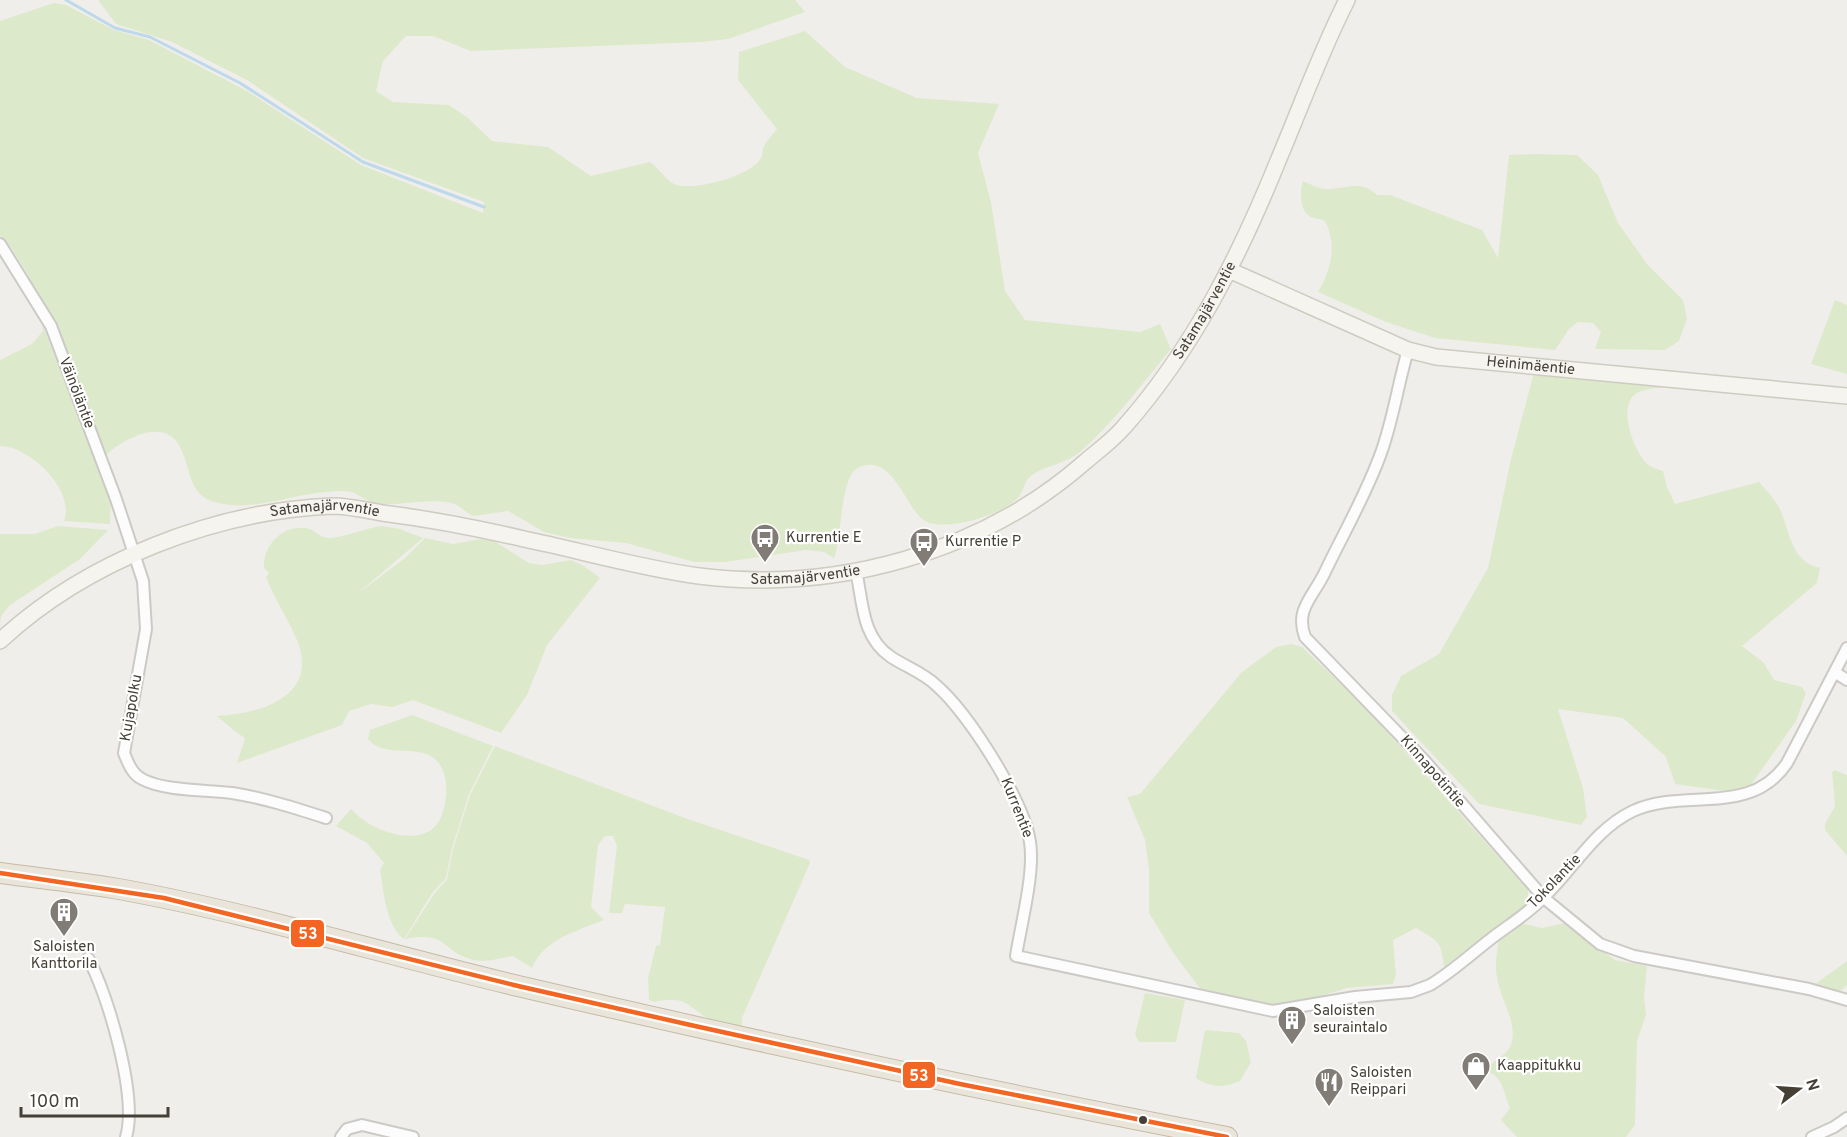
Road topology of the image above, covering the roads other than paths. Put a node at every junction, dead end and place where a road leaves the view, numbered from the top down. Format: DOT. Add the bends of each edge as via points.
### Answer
graph roads {
  1 [pos="1347,0"];
  2 [pos="0,244"];
  3 [pos="1229,270"];
  4 [pos="1408,350"];
  5 [pos="1847,396"];
  6 [pos="135,552"];
  7 [pos="856,571"];
  8 [pos="0,641"];
  9 [pos="1847,648"];
  10 [pos="1836,673"];
  11 [pos="1847,680"];
  12 [pos="326,818"];
  13 [pos="0,873"];
  14 [pos="1544,898"];
  15 [pos="88,958"];
  16 [pos="1193,995"];
  17 [pos="1847,1000"];
  18 [pos="1847,1118"];
  19 [pos="1199,1134"];
  20 [pos="126,1137"];
  21 [pos="341,1137"];
  22 [pos="413,1137"];
  23 [pos="1227,1137"];
  24 [pos="1812,1137"];
  1 -- 3 [label="street, Satamajärventie"];
  2 -- 6 [label="street, Väinöläntie" via="51,326"];
  3 -- 4 [label="street, Heinimäentie"];
  3 -- 7 [label="street, Satamajärventie" via="1162,382 1121,431 1062,483 1022,511 966,539"];
  4 -- 5 [label="street, Heinimäentie" via="1436,357"];
  4 -- 14 [label="street, Kinnapotintie" via="1381,453 1318,586 1302,611 1301,626 1312,646 1424,760"];
  6 -- 7 [label="street, Satamajärventie" via="249,516 335,506 441,521 697,575 787,578"];
  6 -- 8 [label="street, Satamajärventie" via="44,606"];
  6 -- 12 [label="street, Kujapolku" via="143,581 146,629 123,753 131,770 142,780 187,790 234,794"];
  7 -- 16 [label="street, Kurrentie" via="863,615 872,636 889,656 920,673 951,698 1000,770 1026,827 1031,855 1016,956"];
  9 -- 10 [label="street, Tokolantie"];
  10 -- 11 [label="street"];
  10 -- 14 [label="street, Tokolantie" via="1787,763 1768,784 1732,797 1654,804 1624,816 1597,838"];
  13 -- 19 [label="highway" via="113,888 665,1020"];
  14 -- 16 [label="street, Tokolantie" via="1438,981 1421,989 1282,1011"];
  14 -- 17 [label="street, Kinnapotintie" via="1581,930 1616,951"];
  15 -- 20 [label="street" via="104,991 123,1071 130,1107"];
  18 -- 24 [label="street"];
  19 -- 23 [label="highway"];
  21 -- 22 [label="street" via="347,1129 362,1125"];
}
